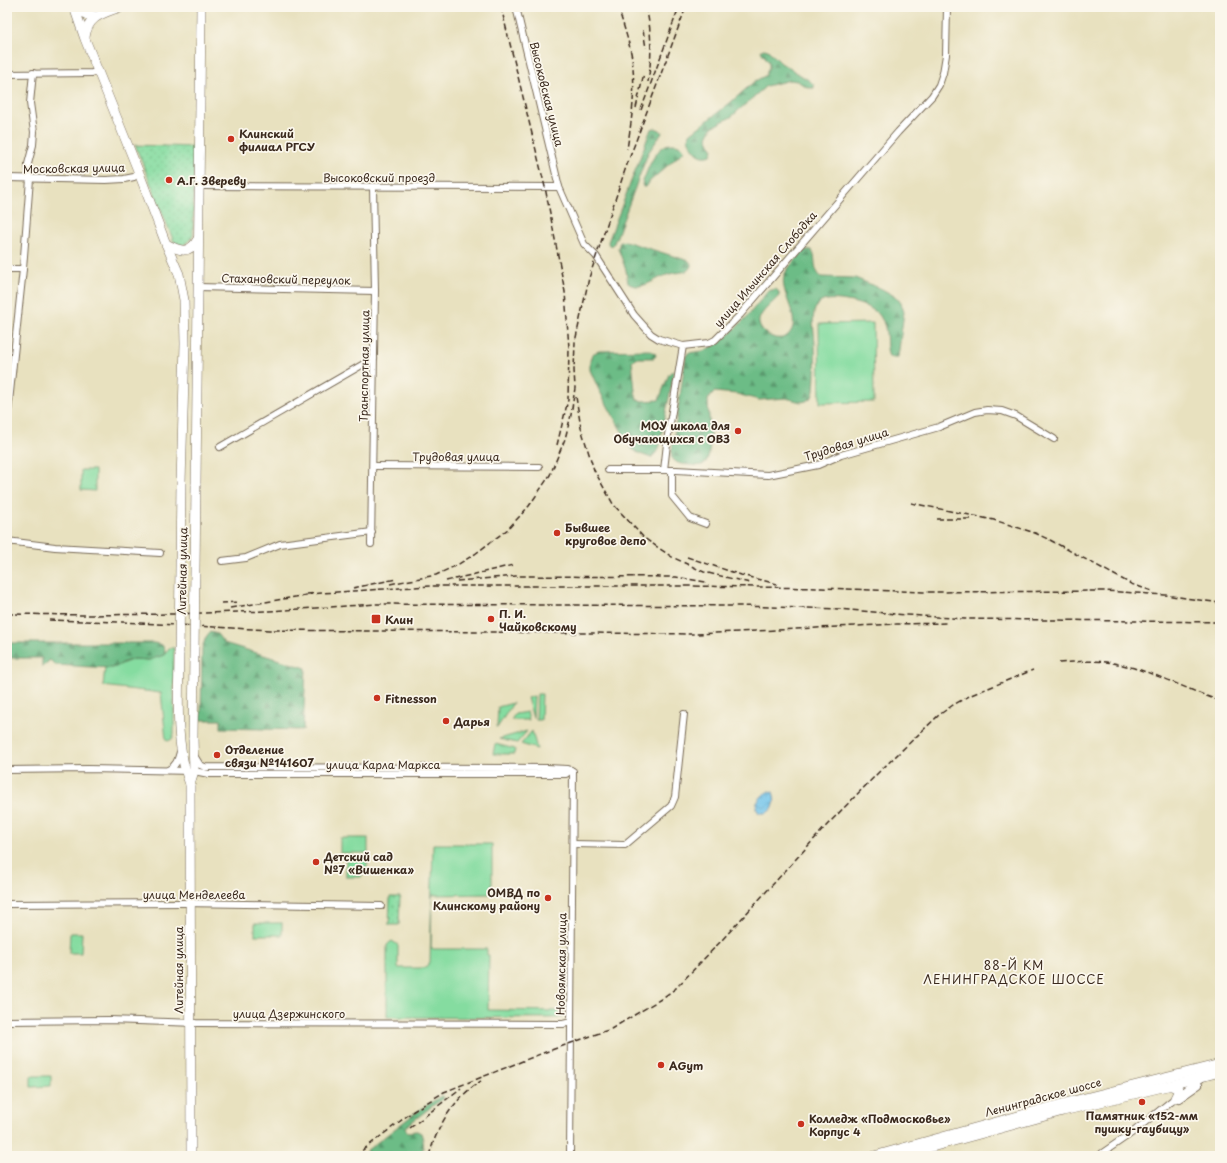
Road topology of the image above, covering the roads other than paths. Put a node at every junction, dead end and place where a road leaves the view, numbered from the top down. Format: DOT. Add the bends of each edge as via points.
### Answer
graph roads {
  1 [pos="74,7"];
  2 [pos="120,7"];
  3 [pos="516,7"];
  4 [pos="947,7"];
  5 [pos="201,8"];
  6 [pos="97,16"];
  7 [pos="85,39"];
  8 [pos="98,71"];
  9 [pos="33,73"];
  10 [pos="7,74"];
  11 [pos="139,173"];
  12 [pos="7,178"];
  13 [pos="30,179"];
  14 [pos="199,186"];
  15 [pos="373,187"];
  16 [pos="559,187"];
  17 [pos="198,240"];
  18 [pos="166,244"];
  19 [pos="599,262"];
  20 [pos="7,269"];
  21 [pos="23,269"];
  22 [pos="198,287"];
  23 [pos="375,291"];
  24 [pos="683,346"];
  25 [pos="10,355"];
  26 [pos="374,358"];
  27 [pos="7,421"];
  28 [pos="1054,440"];
  29 [pos="220,447"];
  30 [pos="373,466"];
  31 [pos="539,467"];
  32 [pos="608,470"];
  33 [pos="664,470"];
  34 [pos="672,470"];
  35 [pos="706,524"];
  36 [pos="372,532"];
  37 [pos="7,541"];
  38 [pos="371,544"];
  39 [pos="160,553"];
  40 [pos="222,561"];
  41 [pos="684,714"];
  42 [pos="180,744"];
  43 [pos="194,754"];
  44 [pos="205,766"];
  45 [pos="7,770"];
  46 [pos="166,770"];
  47 [pos="190,771"];
  48 [pos="572,771"];
  49 [pos="573,844"];
  50 [pos="7,904"];
  51 [pos="190,904"];
  52 [pos="380,906"];
  53 [pos="7,1021"];
  54 [pos="571,1022"];
  55 [pos="190,1023"];
  56 [pos="1220,1065"];
  57 [pos="1220,1073"];
  58 [pos="1206,1076"];
  59 [pos="1167,1086"];
  60 [pos="1175,1098"];
  61 [pos="1161,1110"];
  62 [pos="191,1156"];
  63 [pos="570,1156"];
  64 [pos="874,1156"];
  65 [pos="899,1156"];
  66 [pos="1098,1156"];
  1 -- 6 [label="highway" via="87,15"];
  1 -- 7 [label="highway, Литейная улица"];
  2 -- 6 [label="highway"];
  3 -- 16 [label="street, Высоковская улица"];
  4 -- 24 [label="street, улица Ильинская Слободка" via="946,56 939,85 932,96 722,335 709,343"];
  5 -- 14 [label="highway, Литейная улица"];
  6 -- 7 [label="highway" via="89,23"];
  7 -- 8 [label="highway, Литейная улица"];
  8 -- 9 [label="street"];
  8 -- 11 [label="highway, Литейная улица"];
  9 -- 10 [label="street"];
  9 -- 13 [label="street" via="30,103 34,132 28,164"];
  11 -- 13 [label="street, Московская улица" via="134,177 118,179"];
  11 -- 18 [label="highway, Литейная улица"];
  12 -- 13 [label="street, Московская улица"];
  13 -- 21 [label="street"];
  14 -- 15 [label="street, Высоковский проезд"];
  14 -- 17 [label="highway, Литейная улица"];
  15 -- 16 [label="street, Высоковский проезд"];
  15 -- 23 [label="street, Транспортная улица"];
  16 -- 19 [label="street, Высоковская улица" via="584,244"];
  17 -- 18 [label="highway" via="192,248 182,251"];
  17 -- 22 [label="highway, Литейная улица"];
  18 -- 42 [label="highway, Литейная улица, bridge" via="179,274 184,300"];
  19 -- 24 [label="street, улица Ильинская Слободка" via="634,315 651,334 669,343"];
  20 -- 21 [label="street"];
  21 -- 25 [label="street"];
  22 -- 23 [label="street, Стахановский переулок"];
  22 -- 43 [label="highway, Литейная улица, bridge"];
  23 -- 26 [label="street, Транспортная улица"];
  24 -- 33 [label="street"];
  25 -- 27 [label="street"];
  26 -- 29 [label="street"];
  26 -- 30 [label="street, Транспортная улица"];
  28 -- 34 [label="street, Трудовая улица" via="1016,416 1002,411 987,410 975,412 940,427 841,455 818,465 775,474"];
  30 -- 31 [label="street, Трудовая улица"];
  30 -- 36 [label="street, Транспортная улица"];
  32 -- 33 [label="street, Трудовая улица"];
  33 -- 34 [label="street, Трудовая улица"];
  34 -- 35 [label="street" via="672,496 690,518"];
  36 -- 38 [label="street, Транспортная улица"];
  36 -- 40 [label="street" via="280,544 246,558"];
  37 -- 39 [label="street" via="55,547"];
  41 -- 49 [label="street" via="675,797 671,806 625,846"];
  42 -- 46 [label="street" via="179,757 174,766"];
  42 -- 47 [label="highway, Литейная улица"];
  43 -- 44 [label="street" via="196,761"];
  43 -- 47 [label="highway, Литейная улица"];
  44 -- 47 [label="street, улица Карла Маркса"];
  44 -- 48 [label="street, улица Карла Маркса" via="547,768"];
  45 -- 46 [label="street, улица Карла Маркса"];
  46 -- 47 [label="street, улица Карла Маркса"];
  47 -- 48 [label="street, улица Карла Маркса" via="209,774 566,774"];
  47 -- 51 [label="highway, Литейная улица"];
  48 -- 49 [label="street, Новоямская улица"];
  49 -- 54 [label="street, Новоямская улица"];
  50 -- 51 [label="street, улица Менделеева"];
  51 -- 52 [label="street, улица Менделеева"];
  51 -- 55 [label="highway, Литейная улица"];
  53 -- 55 [label="street, улица Дзержинского" via="109,1020"];
  54 -- 55 [label="street, улица Дзержинского"];
  54 -- 63 [label="street, Новоямская улица"];
  55 -- 62 [label="highway, Литейная улица"];
  56 -- 58 [label="street"];
  56 -- 64 [label="highway, Ленинградское шоссе" via="1061,1104"];
  57 -- 58 [label="highway, Ленинградское шоссе"];
  57 -- 61 [label="street" via="1205,1080"];
  58 -- 59 [label="highway, Ленинградское шоссе"];
  58 -- 60 [label="street"];
  59 -- 60 [label="highway" via="1178,1089"];
  59 -- 65 [label="highway, Ленинградское шоссе" via="1089,1104"];
  60 -- 61 [label="street"];
  61 -- 66 [label="street"];
}
